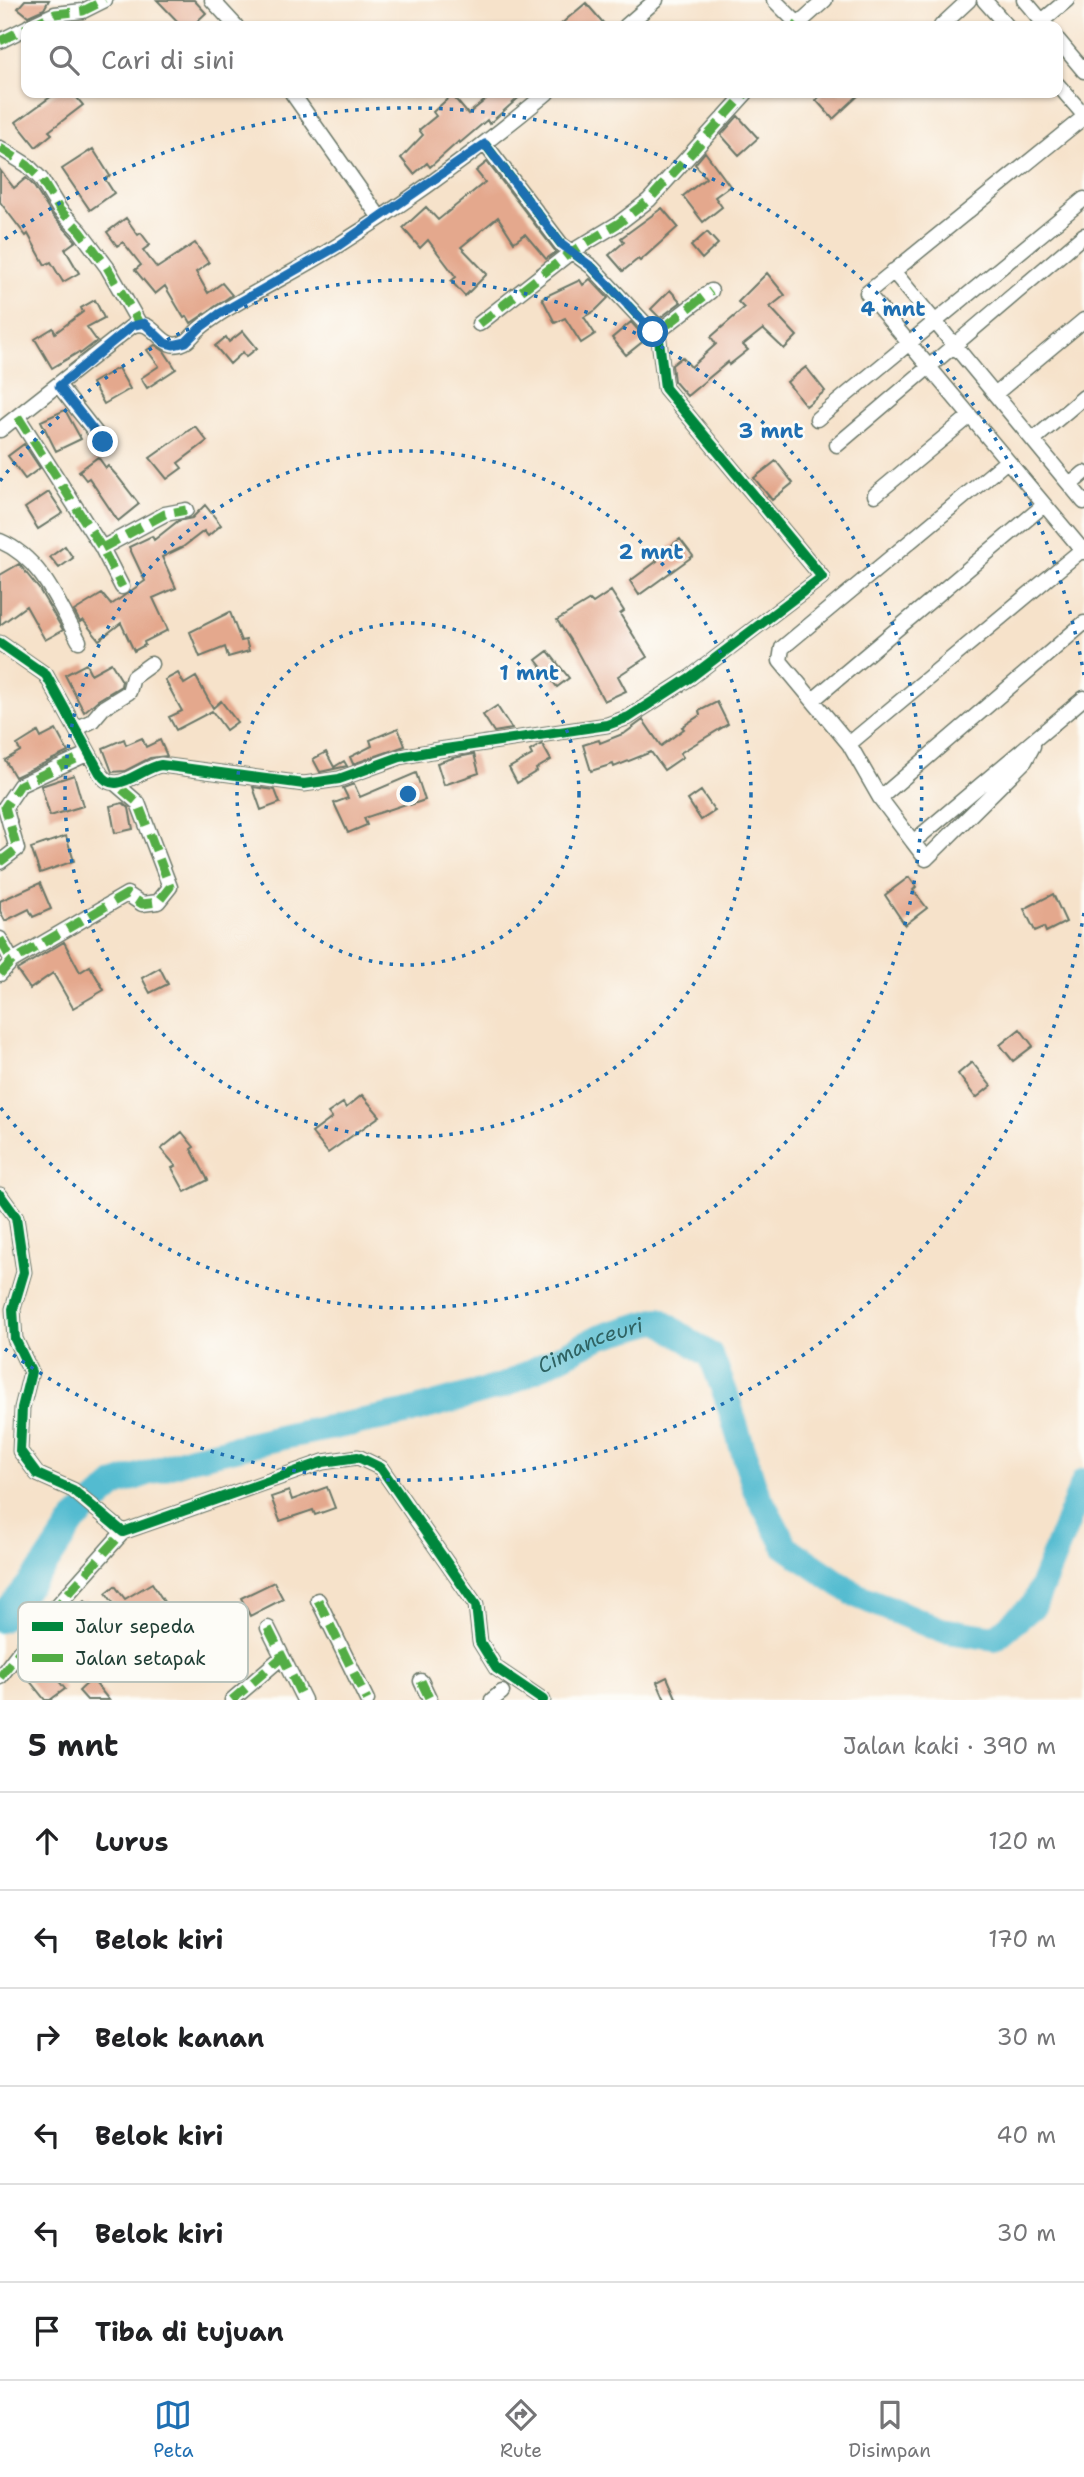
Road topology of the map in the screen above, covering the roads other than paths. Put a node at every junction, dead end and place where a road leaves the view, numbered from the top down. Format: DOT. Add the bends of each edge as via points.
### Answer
graph roads {
  1 [pos="105,0"];
  2 [pos="212,0"];
  3 [pos="656,0"];
  4 [pos="774,0"];
  5 [pos="825,0"];
  6 [pos="970,0"];
  7 [pos="984,0"];
  8 [pos="1024,0"];
  9 [pos="1067,0"];
  10 [pos="39,21"];
  11 [pos="231,21"];
  12 [pos="632,21"];
  13 [pos="793,21"];
  14 [pos="801,21"];
  15 [pos="947,21"];
  16 [pos="1003,21"];
  17 [pos="1042,21"];
  18 [pos="1047,21"];
  19 [pos="21,30"];
  20 [pos="0,41"];
  21 [pos="1063,46"];
  22 [pos="1084,71"];
  23 [pos="1063,91"];
  24 [pos="296,98"];
  25 [pos="541,98"];
  26 [pos="741,98"];
  27 [pos="1084,116"];
  28 [pos="485,144"];
  29 [pos="0,148"];
  30 [pos="1084,199"];
  31 [pos="380,218"];
  32 [pos="1084,235"];
  33 [pos="570,252"];
  34 [pos="893,271"];
  35 [pos="710,290"];
  36 [pos="1084,320"];
  37 [pos="935,322"];
  38 [pos="139,323"];
  39 [pos="479,324"];
  40 [pos="659,332"];
  41 [pos="909,343"];
  42 [pos="954,345"];
  43 [pos="929,367"];
  44 [pos="59,386"];
  45 [pos="995,394"];
  46 [pos="1084,397"];
  47 [pos="970,416"];
  48 [pos="19,417"];
  49 [pos="817,419"];
  50 [pos="0,430"];
  51 [pos="1033,440"];
  52 [pos="103,442"];
  53 [pos="837,445"];
  54 [pos="1007,461"];
  55 [pos="1084,473"];
  56 [pos="1070,485"];
  57 [pos="875,495"];
  58 [pos="1084,502"];
  59 [pos="1044,505"];
  60 [pos="186,510"];
  61 [pos="0,541"];
  62 [pos="102,548"];
  63 [pos="1083,550"];
  64 [pos="121,587"];
  65 [pos="1084,623"];
  66 [pos="79,641"];
  67 [pos="0,643"];
  68 [pos="151,664"];
  69 [pos="1084,698"];
  70 [pos="813,700"];
  71 [pos="76,729"];
  72 [pos="1036,739"];
  73 [pos="849,744"];
  74 [pos="89,753"];
  75 [pos="116,784"];
  76 [pos="880,797"];
  77 [pos="914,842"];
  78 [pos="0,862"];
  79 [pos="0,939"];
  80 [pos="12,961"];
  81 [pos="0,974"];
  82 [pos="0,1195"];
  83 [pos="123,1532"];
  84 [pos="318,1600"];
  85 [pos="61,1602"];
  86 [pos="268,1628"];
  87 [pos="18,1654"];
  88 [pos="282,1657"];
  89 [pos="0,1677"];
  90 [pos="421,1681"];
  91 [pos="232,1700"];
  92 [pos="304,1700"];
  93 [pos="367,1700"];
  94 [pos="430,1700"];
  95 [pos="543,1700"];
  1 -- 10 [label="street" via="83,11"];
  2 -- 11 [label="street"];
  3 -- 12 [label="street"];
  4 -- 13 [label="street"];
  5 -- 14 [label="street"];
  6 -- 15 [label="street"];
  7 -- 16 [label="street"];
  8 -- 17 [label="street"];
  9 -- 18 [label="street"];
  19 -- 20 [label="street"];
  21 -- 22 [label="street"];
  23 -- 27 [label="street"];
  24 -- 31 [label="street"];
  25 -- 28 [label="street"];
  26 -- 33 [label="street" via="649,200"];
  27 -- 34 [label="street"];
  28 -- 31 [label="street"];
  28 -- 33 [label="street"];
  29 -- 38 [label="street" via="41,180 107,267"];
  30 -- 37 [label="street"];
  31 -- 38 [label="street" via="219,314 186,342 165,343 148,325"];
  32 -- 42 [label="street"];
  33 -- 39 [label="street"];
  33 -- 40 [label="street" via="592,267 652,331"];
  34 -- 37 [label="street"];
  34 -- 41 [label="street" via="867,293"];
  35 -- 40 [label="street"];
  36 -- 45 [label="street"];
  37 -- 41 [label="street"];
  37 -- 42 [label="street"];
  38 -- 44 [label="street"];
  40 -- 75 [label="street" via="665,388 822,577 691,677 629,717 607,725 400,757 339,779 304,784 161,765"];
  41 -- 43 [label="street"];
  41 -- 49 [label="street"];
  42 -- 43 [label="street"];
  42 -- 45 [label="street"];
  43 -- 47 [label="street"];
  43 -- 53 [label="street"];
  44 -- 48 [label="street"];
  44 -- 52 [label="street"];
  45 -- 51 [label="street"];
  46 -- 51 [label="street"];
  47 -- 54 [label="street"];
  47 -- 57 [label="street"];
  48 -- 50 [label="street"];
  48 -- 62 [label="street"];
  51 -- 56 [label="street"];
  54 -- 59 [label="street"];
  54 -- 70 [label="street" via="782,648 780,661"];
  55 -- 56 [label="street"];
  56 -- 58 [label="street"];
  59 -- 63 [label="street"];
  59 -- 70 [label="street"];
  60 -- 62 [label="street" via="165,514"];
  61 -- 66 [label="street" via="41,572"];
  62 -- 64 [label="street"];
  63 -- 73 [label="street"];
  65 -- 76 [label="street"];
  67 -- 71 [label="street" via="46,675"];
  68 -- 71 [label="street" via="133,677 129,692"];
  69 -- 72 [label="street"];
  70 -- 73 [label="street"];
  71 -- 74 [label="street"];
  72 -- 77 [label="street"];
  72 -- 77 [label="street" via="1025,761 926,859"];
  73 -- 76 [label="street"];
  74 -- 75 [label="street" via="105,782"];
  74 -- 78 [label="street" via="20,785 5,807 17,849"];
  75 -- 80 [label="street" via="138,803 170,887 158,902 142,904 127,894"];
  76 -- 77 [label="street"];
  79 -- 80 [label="street"];
  80 -- 81 [label="street"];
  82 -- 83 [label="street" via="16,1217 24,1272 13,1309 15,1339 31,1372 22,1408 20,1451 37,1474 74,1490"];
  83 -- 85 [label="street"];
  83 -- 95 [label="street" via="323,1462 358,1457 381,1468 476,1605 480,1642 496,1668"];
  84 -- 93 [label="street"];
  86 -- 88 [label="street"];
  87 -- 89 [label="street"];
  88 -- 91 [label="street"];
  88 -- 92 [label="street"];
  90 -- 94 [label="street"];
}
